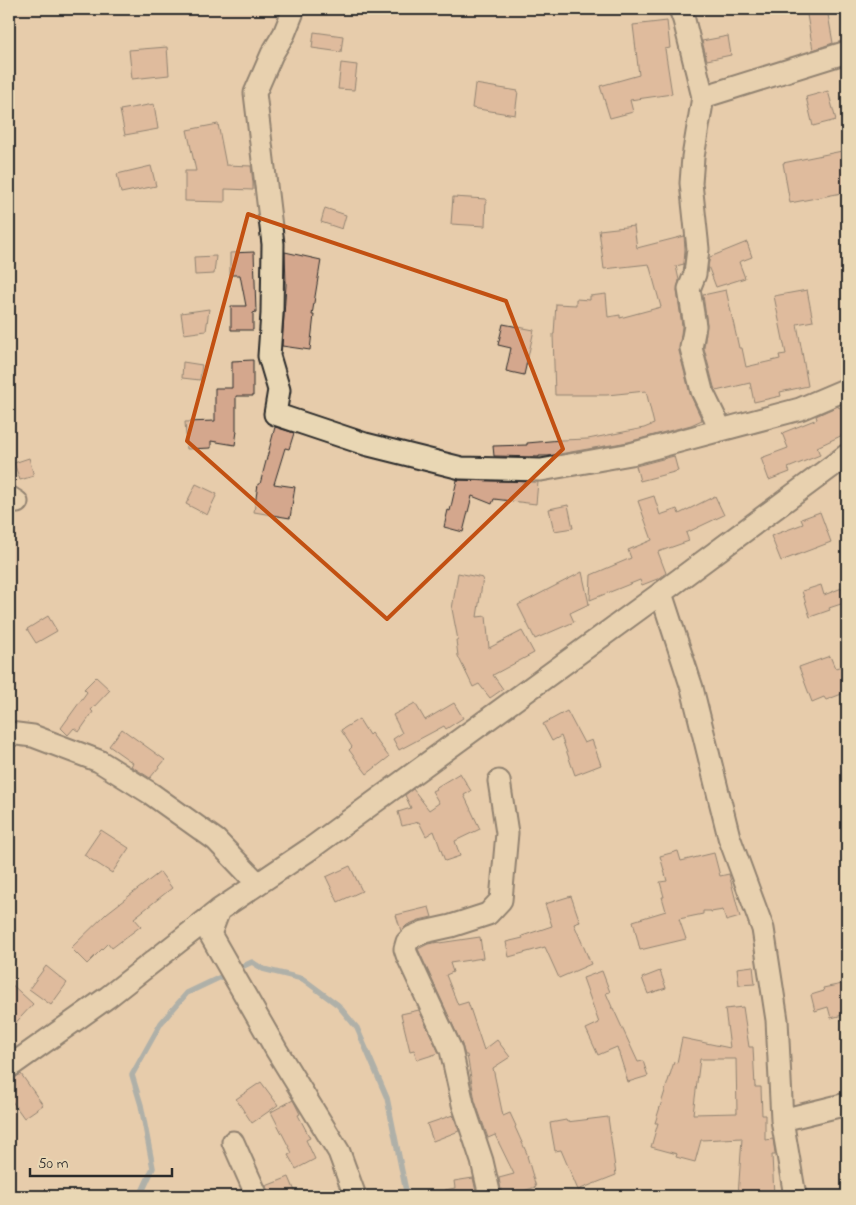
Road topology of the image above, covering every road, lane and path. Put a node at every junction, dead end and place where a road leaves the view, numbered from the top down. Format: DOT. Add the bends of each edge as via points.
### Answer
graph roads {
  1 [pos="294,9"];
  2 [pos="680,9"];
  3 [pos="847,52"];
  4 [pos="703,97"];
  5 [pos="847,389"];
  6 [pos="721,430"];
  7 [pos="847,455"];
  8 [pos="661,593"];
  9 [pos="9,733"];
  10 [pos="499,781"];
  11 [pos="258,884"];
  12 [pos="219,910"];
  13 [pos="9,1067"];
  14 [pos="847,1104"];
  15 [pos="782,1120"];
  16 [pos="233,1142"];
  17 [pos="257,1196"];
  18 [pos="355,1196"];
  19 [pos="490,1196"];
  20 [pos="795,1196"];
  1 -- 6 [label="street" via="255,92 273,244 269,356 279,390 275,414 365,444 461,468 541,470 631,454"];
  2 -- 4 [label="street"];
  3 -- 4 [label="street"];
  4 -- 6 [label="street" via="691,183 698,249 695,274 688,289 695,326 691,348 702,390"];
  5 -- 6 [label="street" via="800,409"];
  7 -- 8 [label="street"];
  8 -- 11 [label="street"];
  8 -- 15 [label="street" via="692,688 728,837 762,928 777,1020"];
  9 -- 11 [label="street" via="33,736 98,761 216,840"];
  10 -- 19 [label="street" via="507,833 501,900 488,914 412,937 405,949 450,1050"];
  11 -- 12 [label="street"];
  12 -- 13 [label="street" via="108,997"];
  12 -- 18 [label="street" via="210,934 276,1052 339,1152"];
  14 -- 15 [label="street"];
  15 -- 20 [label="street"];
  16 -- 17 [label="street"];
}
